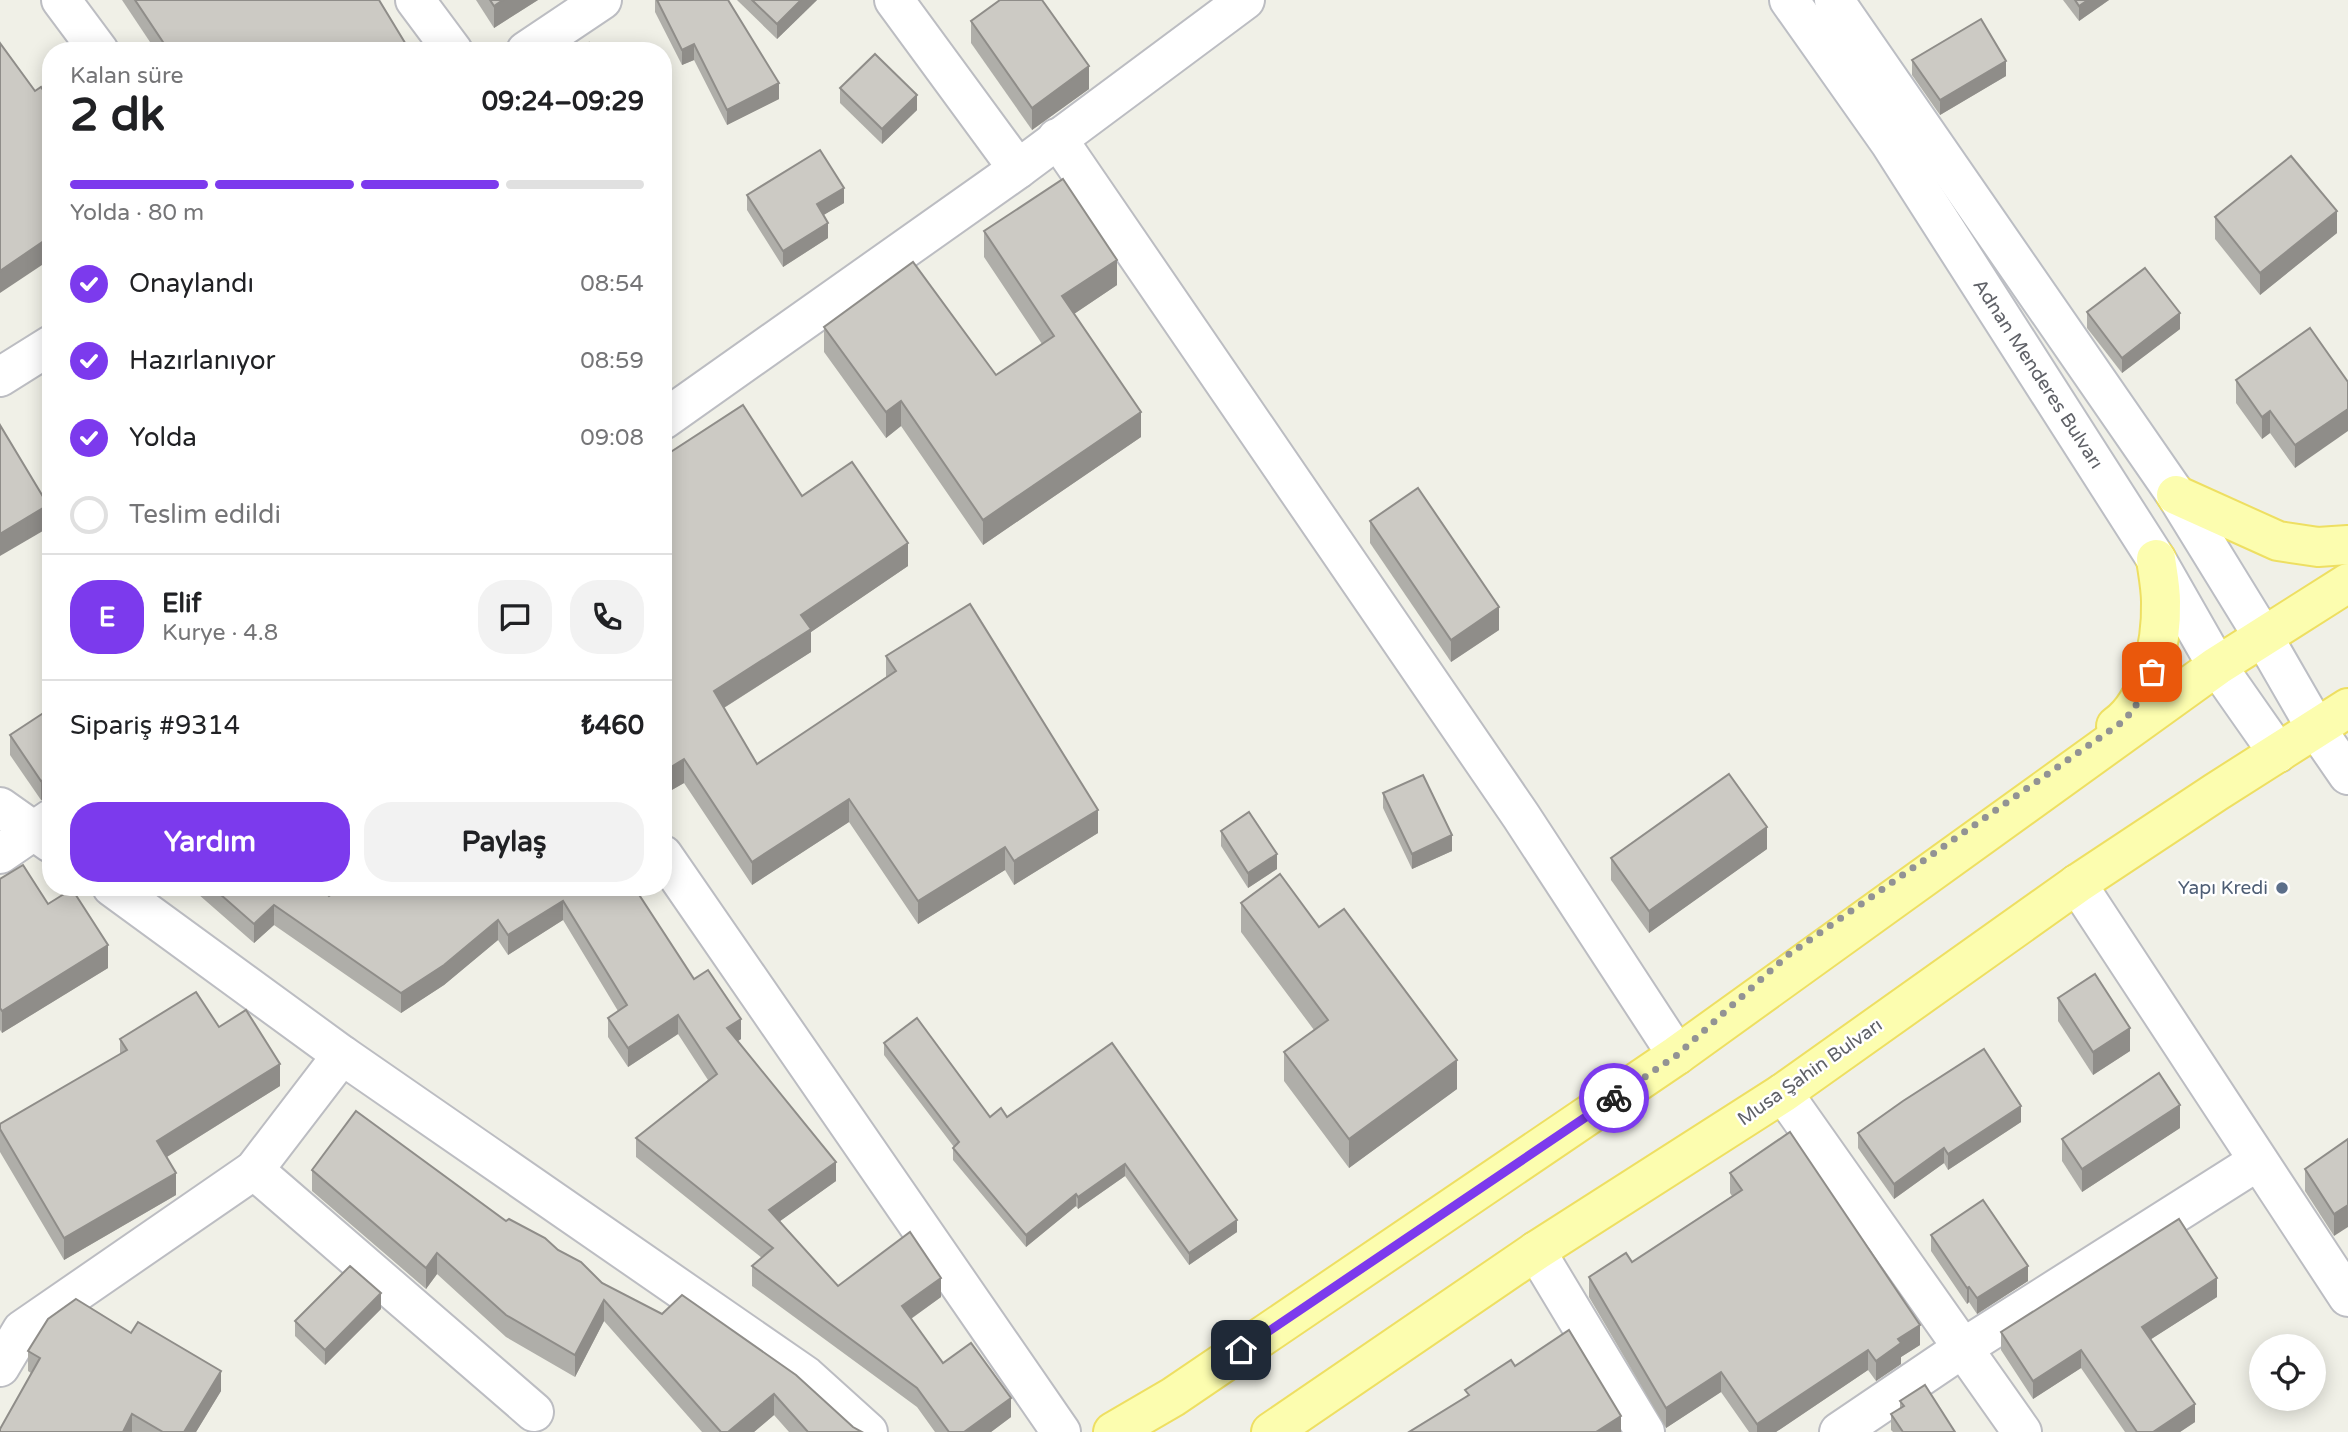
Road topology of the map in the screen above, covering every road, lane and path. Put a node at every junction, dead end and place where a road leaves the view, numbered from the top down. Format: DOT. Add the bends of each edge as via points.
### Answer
graph roads {
  1 [pos="61,0"];
  2 [pos="415,0"];
  3 [pos="603,0"];
  4 [pos="894,0"];
  5 [pos="1245,0"];
  6 [pos="1789,0"];
  7 [pos="1834,0"];
  8 [pos="92,42"];
  9 [pos="446,42"];
  10 [pos="540,42"];
  11 [pos="1057,138"];
  12 [pos="1018,169"];
  13 [pos="42,351"];
  14 [pos="0,377"];
  15 [pos="672,413"];
  16 [pos="2176,495"];
  17 [pos="2348,545"];
  18 [pos="2156,559"];
  19 [pos="2348,583"];
  20 [pos="2264,638"];
  21 [pos="2217,666"];
  22 [pos="2348,708"];
  23 [pos="2317,730"];
  24 [pos="2278,753"];
  25 [pos="2348,775"];
  26 [pos="0,807"];
  27 [pos="42,829"];
  28 [pos="42,833"];
  29 [pos="0,854"];
  30 [pos="672,868"];
  31 [pos="2077,884"];
  32 [pos="124,896"];
  33 [pos="342,1055"];
  34 [pos="1677,1055"];
  35 [pos="1783,1093"];
  36 [pos="2258,1161"];
  37 [pos="254,1170"];
  38 [pos="1536,1251"];
  39 [pos="2348,1297"];
  40 [pos="1963,1348"];
  41 [pos="0,1367"];
  42 [pos="534,1412"];
  43 [pos="868,1432"];
  44 [pos="1061,1432"];
  45 [pos="1113,1432"];
  46 [pos="1271,1432"];
  47 [pos="1645,1432"];
  48 [pos="1839,1432"];
  49 [pos="2022,1432"];
  1 -- 8 [label="street"];
  2 -- 9 [label="street"];
  3 -- 10 [label="street"];
  4 -- 12 [label="street"];
  5 -- 11 [label="street"];
  6 -- 18 [label="street, Adnan Menderes Bulvarı" via="1890,143"];
  7 -- 16 [label="street"];
  11 -- 12 [label="street"];
  11 -- 34 [label="street" via="1521,816"];
  12 -- 15 [label="street"];
  13 -- 14 [label="street"];
  16 -- 17 [label="main road" via="2278,541 2318,547"];
  16 -- 20 [label="street"];
  18 -- 21 [label="street, Adnan Menderes Bulvarı"];
  18 -- 34 [label="main road" via="2161,603 2152,672 2125,720 1788,955"];
  19 -- 20 [label="main road"];
  20 -- 21 [label="main road"];
  20 -- 23 [label="street"];
  21 -- 24 [label="street, Adnan Menderes Bulvarı"];
  21 -- 34 [label="main road"];
  22 -- 23 [label="main road, Musa Şahin Bulvarı"];
  23 -- 24 [label="main road, Musa Şahin Bulvarı"];
  23 -- 25 [label="street"];
  24 -- 31 [label="main road, Musa Şahin Bulvarı"];
  26 -- 27 [label="street"];
  28 -- 29 [label="street"];
  30 -- 44 [label="street"];
  31 -- 35 [label="main road, Musa Şahin Bulvarı"];
  31 -- 36 [label="street"];
  32 -- 33 [label="street"];
  33 -- 37 [label="street"];
  33 -- 43 [label="street" via="806,1376"];
  34 -- 45 [label="main road" via="1172,1397"];
  35 -- 38 [label="main road, Musa Şahin Bulvarı"];
  35 -- 40 [label="street"];
  36 -- 39 [label="street"];
  36 -- 40 [label="street"];
  37 -- 41 [label="street" via="22,1330"];
  37 -- 42 [label="street"];
  38 -- 46 [label="main road, Musa Şahin Bulvarı"];
  38 -- 47 [label="street"];
  40 -- 48 [label="street"];
  40 -- 49 [label="street"];
}
